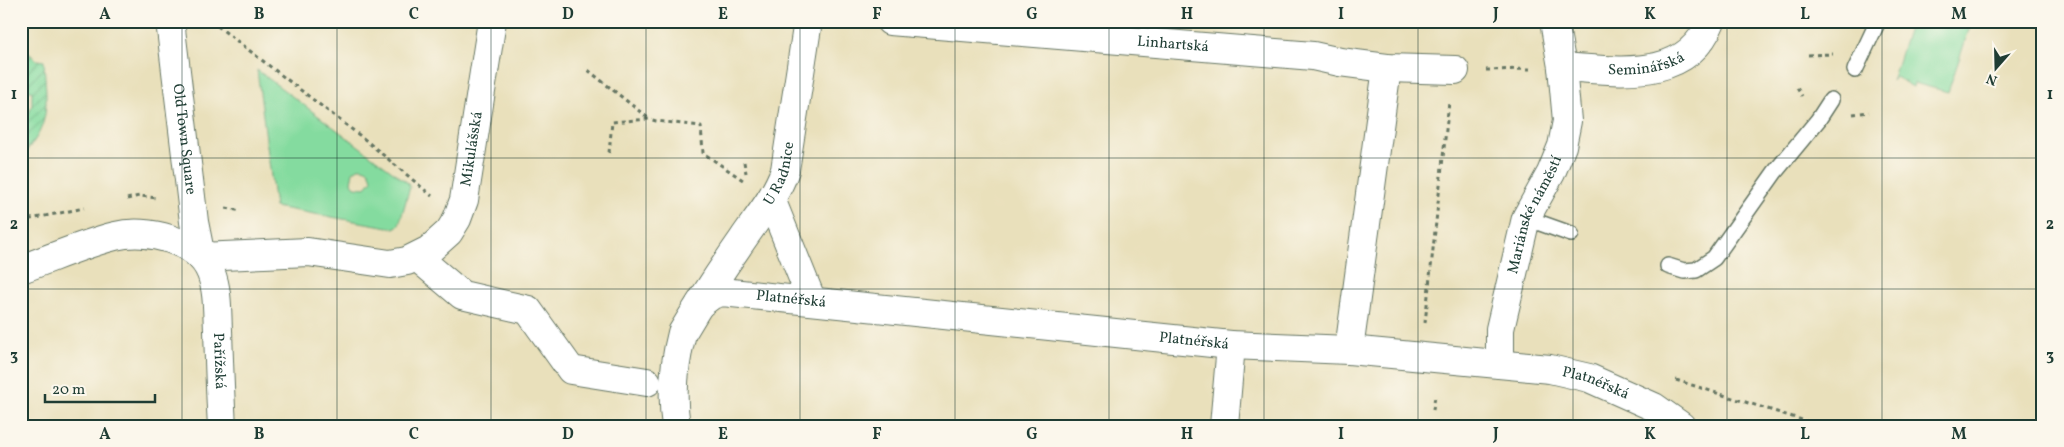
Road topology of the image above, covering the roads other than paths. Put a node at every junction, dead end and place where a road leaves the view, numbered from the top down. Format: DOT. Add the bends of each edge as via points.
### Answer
graph roads {
  1 [pos="170,21"];
  2 [pos="492,21"];
  3 [pos="808,21"];
  4 [pos="890,21"];
  5 [pos="1554,21"];
  6 [pos="1711,21"];
  7 [pos="1878,21"];
  8 [pos="1562,67"];
  9 [pos="1387,68"];
  10 [pos="1455,70"];
  11 [pos="1855,70"];
  12 [pos="1831,100"];
  13 [pos="771,199"];
  14 [pos="1526,218"];
  15 [pos="1571,234"];
  16 [pos="201,257"];
  17 [pos="416,257"];
  18 [pos="1668,266"];
  19 [pos="21,269"];
  20 [pos="216,295"];
  21 [pos="812,301"];
  22 [pos="700,304"];
  23 [pos="1231,345"];
  24 [pos="1349,350"];
  25 [pos="1500,364"];
  26 [pos="647,382"];
  27 [pos="1653,416"];
  28 [pos="222,426"];
  29 [pos="676,426"];
  30 [pos="1224,426"];
  31 [pos="1681,426"];
  1 -- 16 [label="street, Old Town Square"];
  2 -- 17 [label="street, Mikulášská" via="464,200 449,232"];
  3 -- 13 [label="street, U Radnice" via="789,154"];
  4 -- 9 [label="street, Linhartská" via="1312,56"];
  5 -- 8 [label="street, Mariánské náměstí"];
  6 -- 8 [label="street, Seminářská" via="1692,49 1678,61 1656,68 1627,71"];
  7 -- 11 [label="lane"];
  8 -- 14 [label="street, Mariánské náměstí" via="1567,121 1562,146"];
  9 -- 10 [label="street, Linhartská"];
  9 -- 24 [label="street"];
  12 -- 18 [label="lane" via="1714,258 1696,270 1684,271"];
  13 -- 21 [label="street"];
  13 -- 22 [label="street, U Radnice"];
  14 -- 15 [label="lane"];
  14 -- 25 [label="street, Mariánské náměstí" via="1500,329"];
  16 -- 17 [label="street" via="308,252 390,264"];
  16 -- 19 [label="street" via="174,241 134,234 116,236"];
  16 -- 20 [label="street, Old Town Square" via="211,273"];
  17 -- 26 [label="street" via="462,295 528,310 571,370"];
  20 -- 28 [label="street, Pařížská"];
  21 -- 22 [label="street, Platnéřská" via="722,292"];
  21 -- 23 [label="street, Platnéřská"];
  22 -- 29 [label="street, U Radnice" via="682,333 678,349 672,402"];
  23 -- 24 [label="street, Platnéřská"];
  23 -- 30 [label="street"];
  24 -- 25 [label="street, Platnéřská"];
  25 -- 27 [label="street, Platnéřská" via="1550,369 1589,378"];
  27 -- 31 [label="street, Platnéřská"];
}
